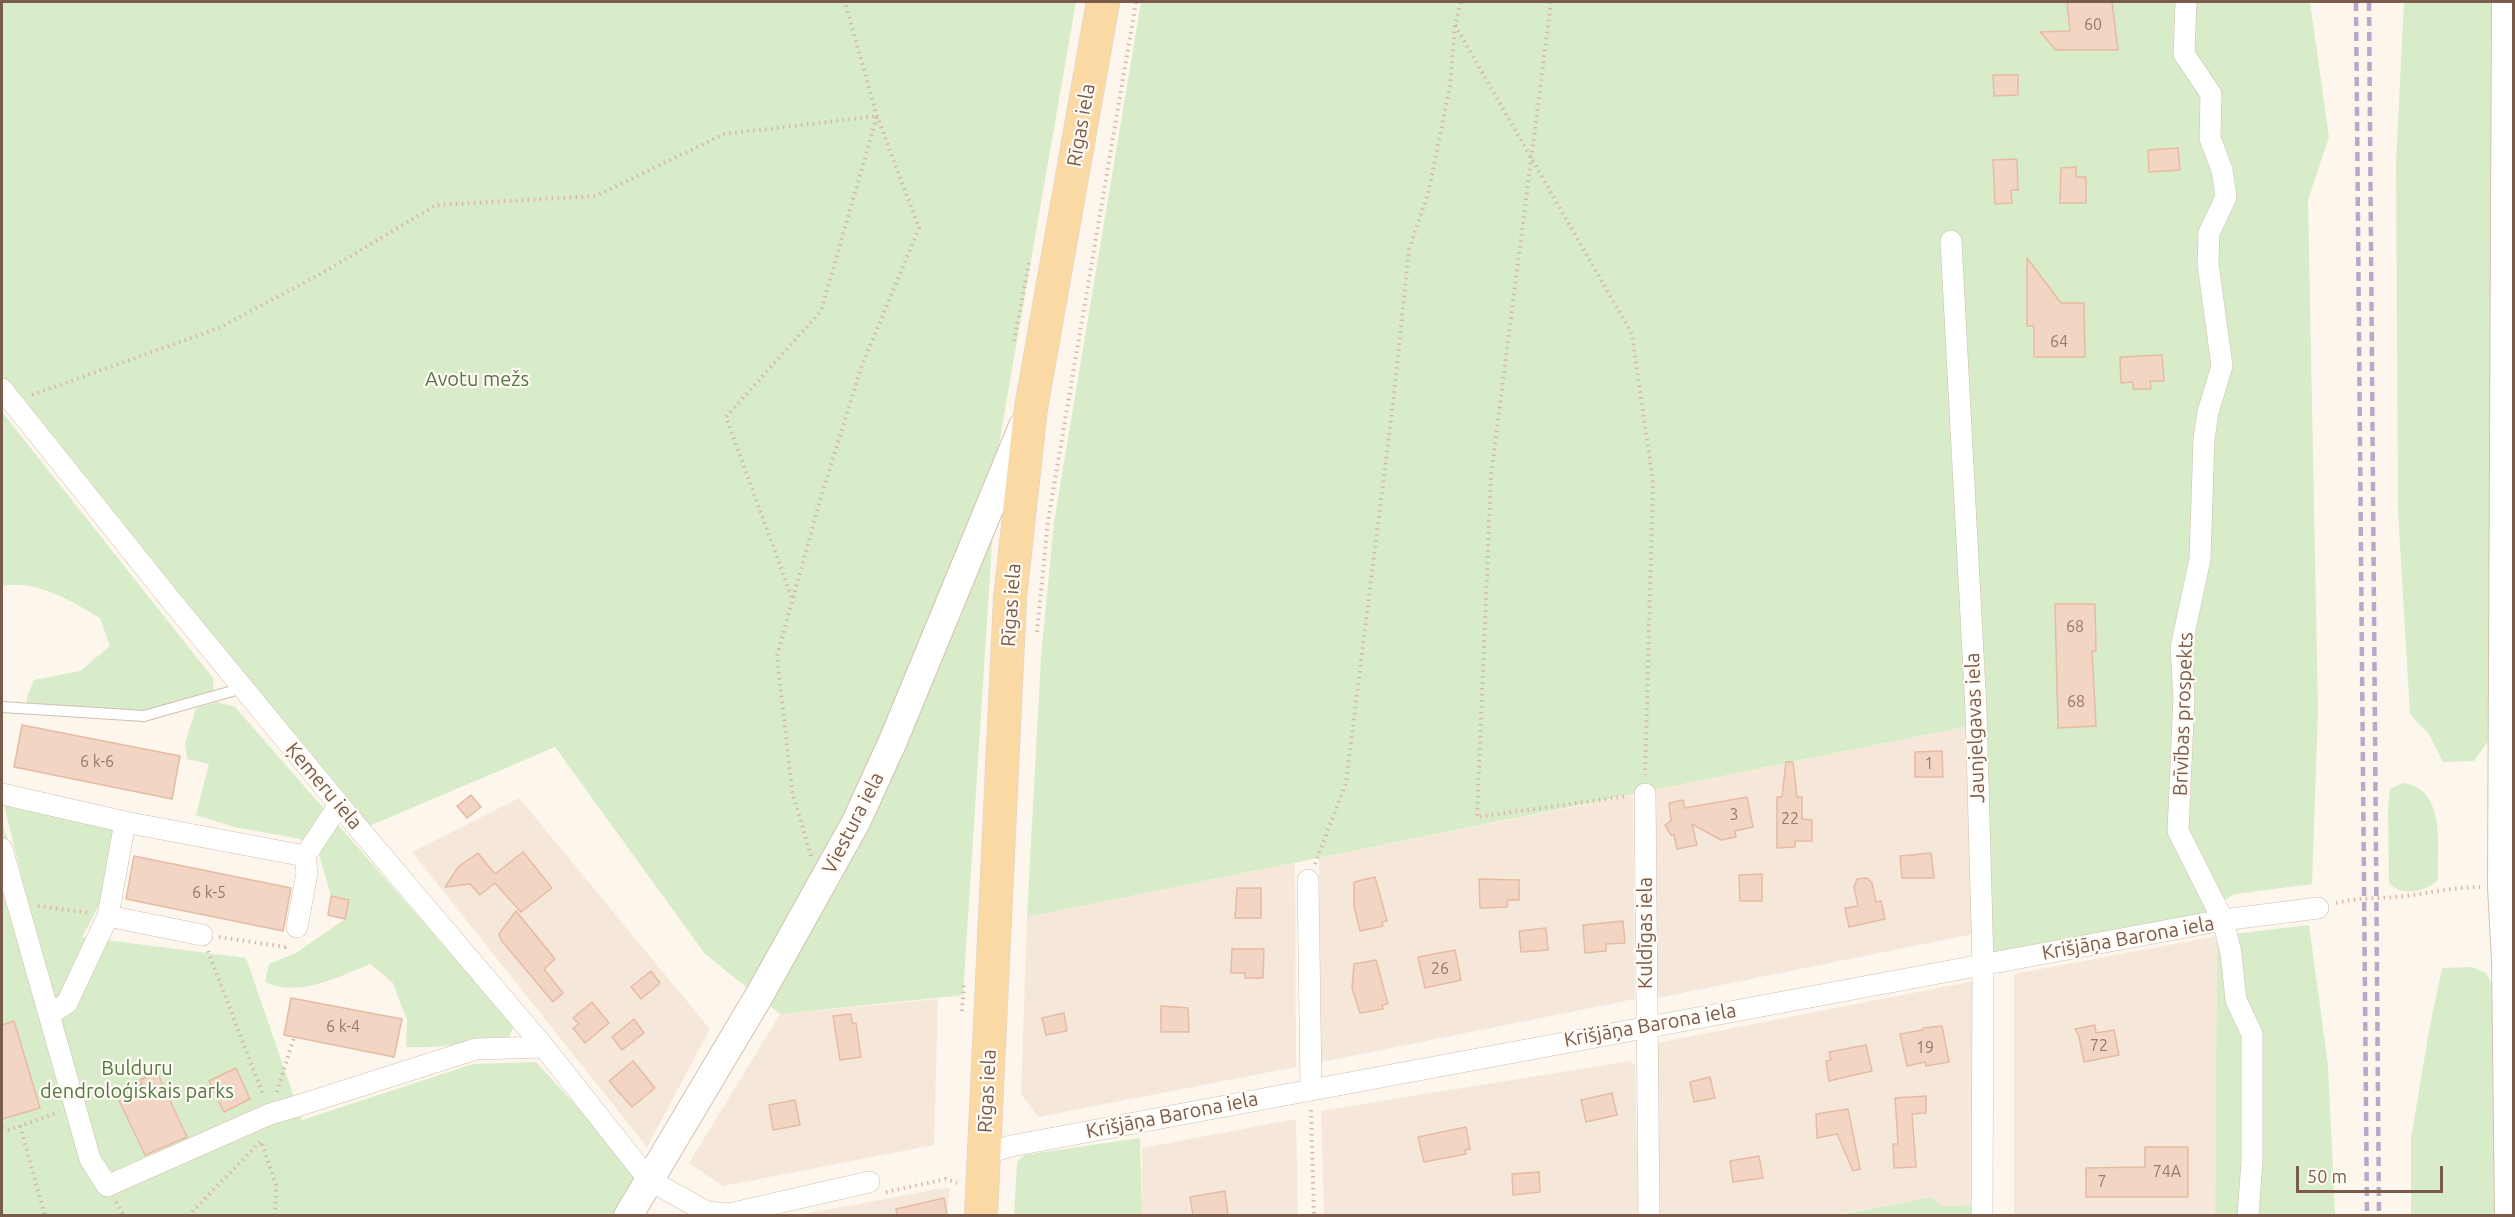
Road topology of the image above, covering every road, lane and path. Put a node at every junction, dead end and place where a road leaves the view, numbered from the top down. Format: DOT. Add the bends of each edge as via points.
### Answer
graph roads {
  1 [pos="845,2"];
  2 [pos="1103,2"];
  3 [pos="1136,2"];
  4 [pos="1461,2"];
  5 [pos="1551,2"];
  6 [pos="2186,2"];
  7 [pos="2506,2"];
  8 [pos="1455,25"];
  9 [pos="877,116"];
  10 [pos="1531,157"];
  11 [pos="1951,241"];
  12 [pos="2510,248"];
  13 [pos="6,396"];
  14 [pos="1031,408"];
  15 [pos="794,601"];
  16 [pos="1036,636"];
  17 [pos="243,688"];
  18 [pos="2,707"];
  19 [pos="2,794"];
  20 [pos="1645,794"];
  21 [pos="339,805"];
  22 [pos="125,822"];
  23 [pos="2508,827"];
  24 [pos="2,849"];
  25 [pos="305,856"];
  26 [pos="1308,880"];
  27 [pos="2502,887"];
  28 [pos="820,888"];
  29 [pos="2318,908"];
  30 [pos="108,916"];
  31 [pos="2223,920"];
  32 [pos="297,927"];
  33 [pos="202,935"];
  34 [pos="1983,964"];
  35 [pos="49,1015"];
  36 [pos="1646,1026"];
  37 [pos="294,1037"];
  38 [pos="544,1047"];
  39 [pos="1311,1088"];
  40 [pos="2510,1098"];
  41 [pos="270,1114"];
  42 [pos="20,1126"];
  43 [pos="984,1154"];
  44 [pos="649,1180"];
  45 [pos="868,1182"];
  46 [pos="955,1184"];
  47 [pos="45,1215"];
  48 [pos="188,1215"];
  49 [pos="275,1215"];
  50 [pos="628,1215"];
  51 [pos="981,1215"];
  52 [pos="1314,1215"];
  53 [pos="1649,1215"];
  54 [pos="1982,1215"];
  55 [pos="2248,1215"];
  56 [pos="2509,1215"];
  1 -- 9 [label="path"];
  2 -- 14 [label="main road, Rīgas iela"];
  3 -- 16 [label="path" via="1050,511"];
  4 -- 8 [label="path"];
  5 -- 10 [label="path"];
  6 -- 31 [label="street, Brīvības prospekts" via="2184,54 2211,94 2210,138 2222,170 2226,197 2209,233 2208,264 2222,366 2204,439 2200,559 2181,648 2184,698 2178,831"];
  7 -- 12 [label="street"];
  8 -- 10 [label="path"];
  8 -- 26 [label="path" via="1450,86 1428,194 1409,249 1346,783"];
  9 -- 13 [label="path" via="724,134 596,196 436,205 324,272 219,328"];
  9 -- 15 [label="path" via="919,228 861,368"];
  9 -- 15 [label="path" via="821,311 726,417"];
  10 -- 20 [label="path" via="1632,334 1653,483"];
  10 -- 20 [label="path" via="1491,476 1477,817"];
  11 -- 34 [label="street, Jaunjelgavas iela" via="1976,710"];
  12 -- 23 [label="street"];
  13 -- 17 [label="street, Ķemeru iela"];
  14 -- 28 [label="street, Viestura iela" via="893,741"];
  14 -- 43 [label="main road, Rīgas iela" via="1010,598"];
  15 -- 28 [label="path" via="777,656 792,791"];
  17 -- 18 [label="lane" via="144,716"];
  17 -- 21 [label="street, Ķemeru iela"];
  19 -- 22 [label="street"];
  20 -- 36 [label="street, Kuldīgas iela"];
  21 -- 25 [label="street"];
  21 -- 38 [label="street, Ķemeru iela"];
  22 -- 25 [label="street"];
  22 -- 30 [label="street"];
  23 -- 27 [label="street"];
  24 -- 35 [label="street"];
  25 -- 32 [label="street" via="307,873"];
  26 -- 39 [label="street"];
  27 -- 29 [label="path" via="2363,897"];
  27 -- 40 [label="street"];
  28 -- 44 [label="street, Viestura iela"];
  29 -- 31 [label="street, Krišjāņa Barona iela"];
  30 -- 33 [label="street"];
  30 -- 35 [label="street" via="67,1003"];
  31 -- 34 [label="street, Krišjāņa Barona iela"];
  31 -- 55 [label="street, Brīvības prospekts" via="2236,1000 2252,1034"];
  32 -- 33 [label="path" via="285,947"];
  33 -- 41 [label="path"];
  34 -- 36 [label="street, Krišjāņa Barona iela"];
  34 -- 54 [label="street, Jaunjelgavas iela"];
  35 -- 41 [label="street" via="90,1159 107,1186"];
  36 -- 39 [label="street, Krišjāņa Barona iela"];
  36 -- 53 [label="street, Kuldīgas iela"];
  37 -- 41 [label="path"];
  38 -- 41 [label="street" via="476,1049"];
  38 -- 44 [label="street, Ķemeru iela"];
  39 -- 43 [label="street, Krišjāņa Barona iela"];
  39 -- 52 [label="path"];
  40 -- 56 [label="street"];
  42 -- 47 [label="path"];
  43 -- 51 [label="main road, Rīgas iela"];
  44 -- 45 [label="street" via="707,1212 729,1214"];
  44 -- 50 [label="street, Viestura iela"];
  45 -- 46 [label="path" via="881,1193 946,1179"];
  48 -- 49 [label="path" via="261,1141 276,1185"];
}
